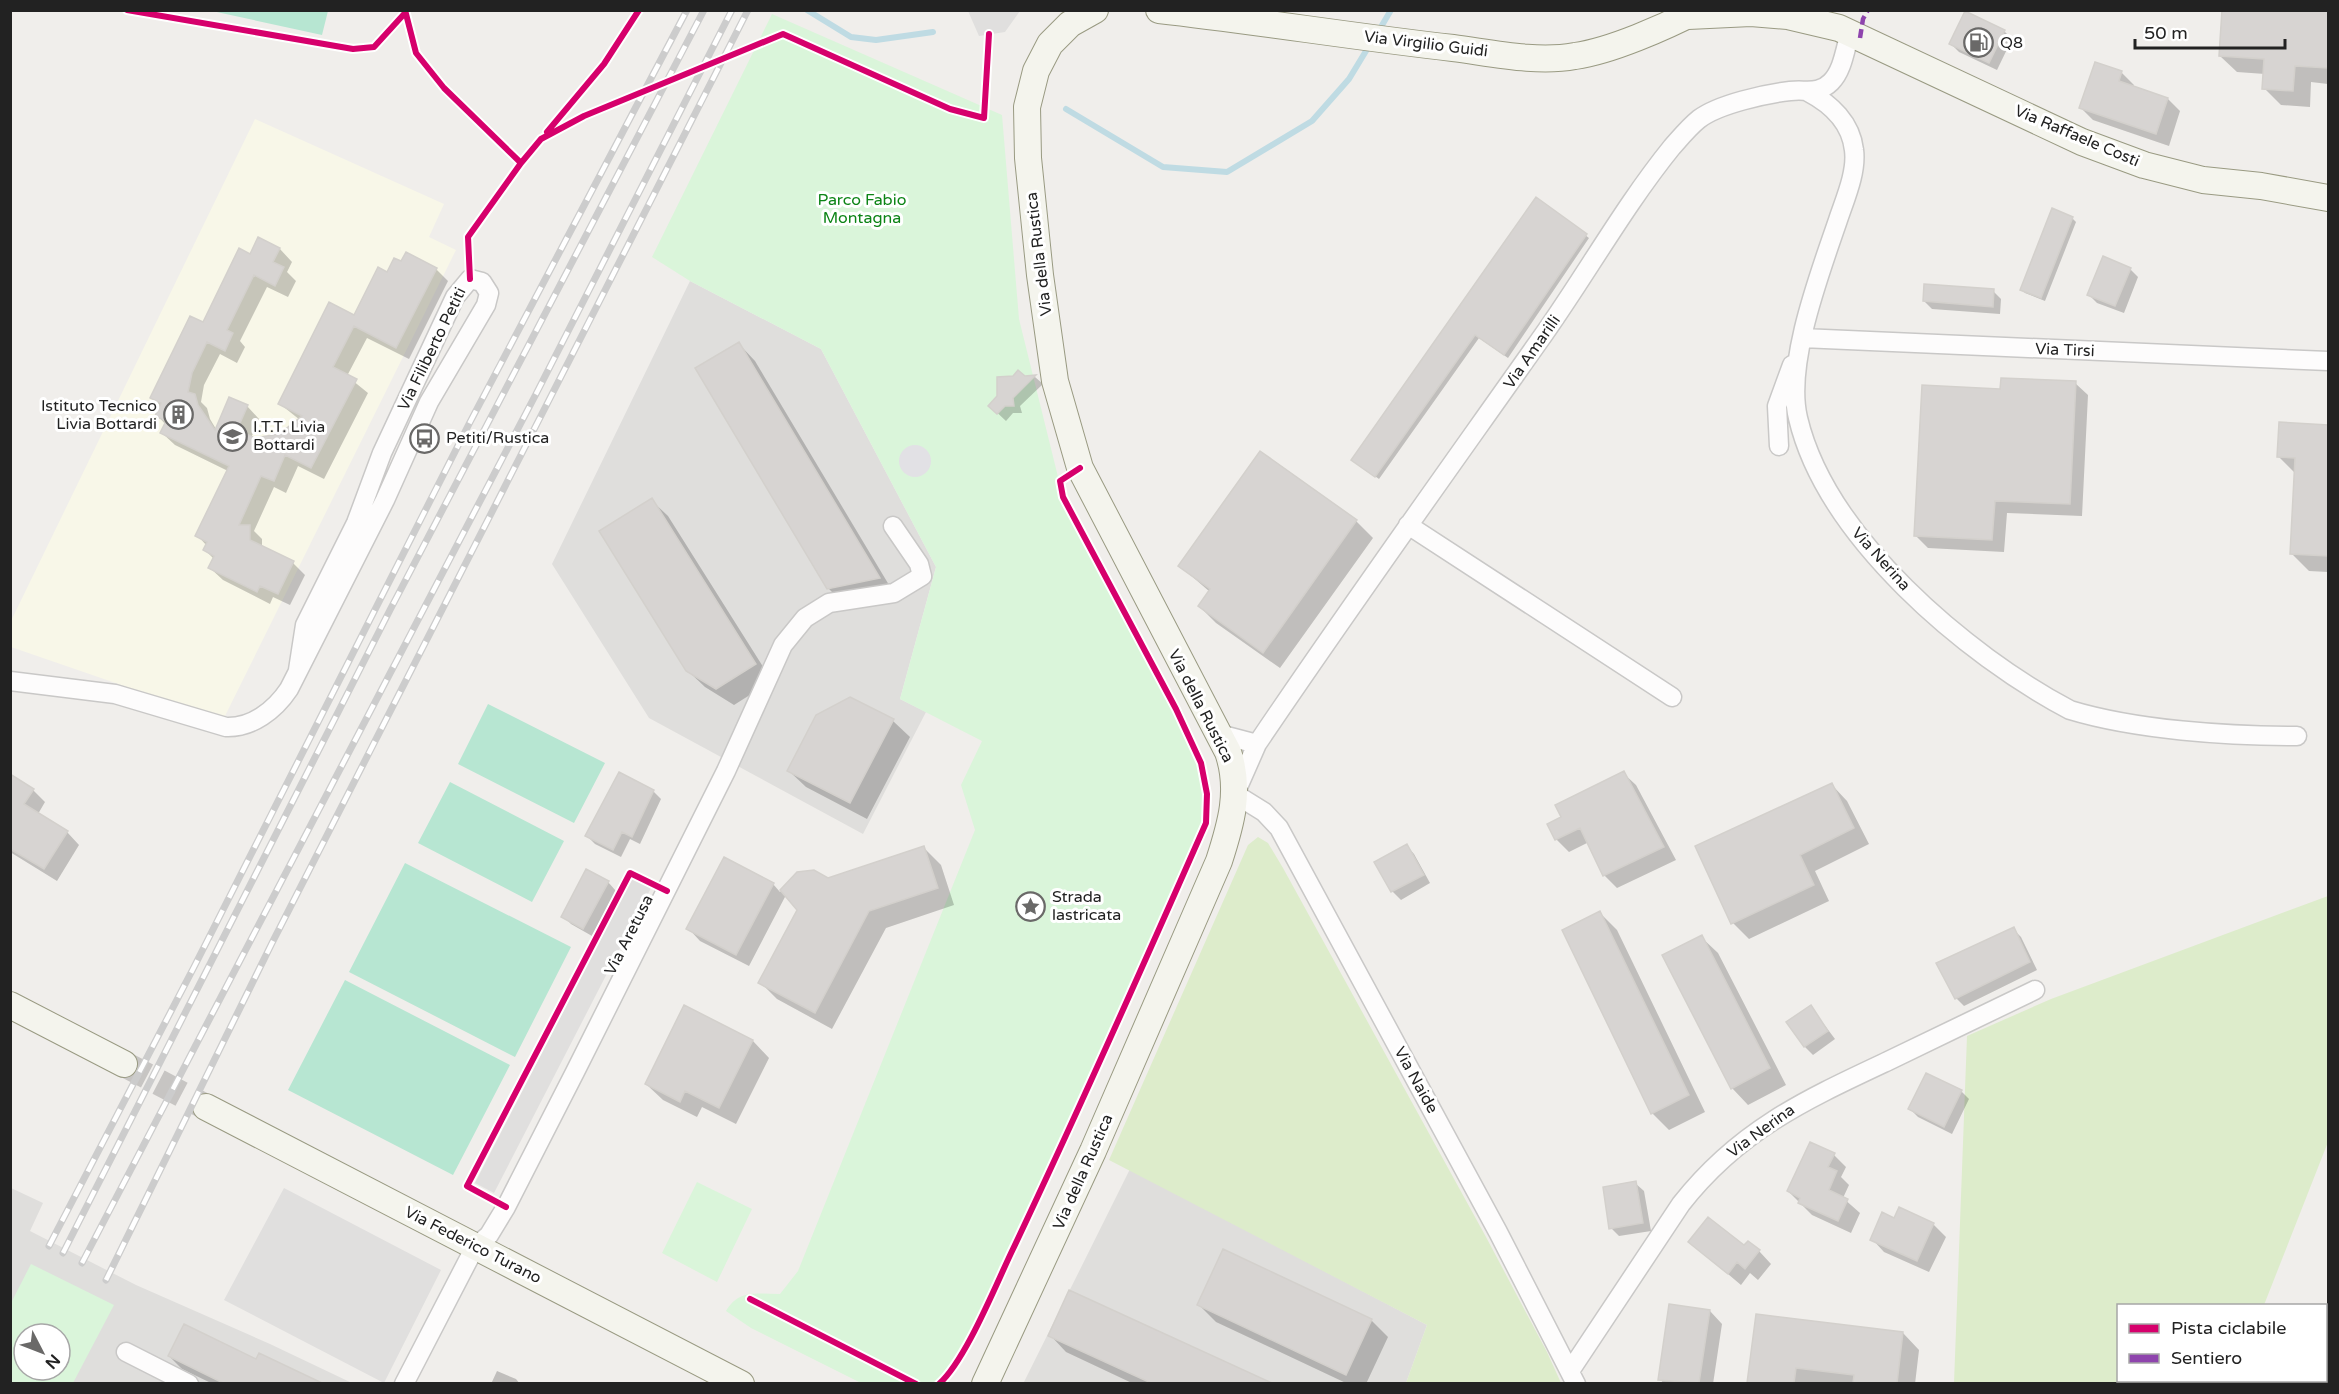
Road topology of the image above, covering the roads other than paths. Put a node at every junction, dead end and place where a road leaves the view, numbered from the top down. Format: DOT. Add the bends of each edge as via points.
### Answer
graph roads {
  1 [pos="1095,10"];
  2 [pos="1159,10"];
  3 [pos="1771,12"];
  4 [pos="1693,13"];
  5 [pos="1837,24"];
  6 [pos="1838,72"];
  7 [pos="1808,92"];
  8 [pos="1844,122"];
  9 [pos="2328,198"];
  10 [pos="1799,347"];
  11 [pos="2328,361"];
  12 [pos="1779,446"];
  13 [pos="1408,525"];
  14 [pos="893,526"];
  15 [pos="298,670"];
  16 [pos="10,681"];
  17 [pos="1672,697"];
  18 [pos="1219,734"];
  19 [pos="2297,736"];
  20 [pos="1257,744"];
  21 [pos="1235,794"];
  22 [pos="2036,990"];
  23 [pos="10,1005"];
  24 [pos="124,1064"];
  25 [pos="206,1107"];
  26 [pos="475,1247"];
  27 [pos="126,1353"];
  28 [pos="1573,1377"];
  29 [pos="189,1383"];
  30 [pos="405,1383"];
  31 [pos="741,1383"];
  32 [pos="985,1383"];
  1 -- 18 [label="street, Via della Rustica" via="1070,24 1050,44 1036,71 1027,107 1034,217 1055,381 1080,468"];
  2 -- 4 [label="street, Via Virgilio Guidi" via="1517,56 1575,57"];
  3 -- 4 [label="street, Via Virgilio Guidi"];
  3 -- 5 [label="street, Via Raffaele Costi"];
  5 -- 6 [label="street"];
  5 -- 9 [label="street, Via Raffaele Costi" via="2082,142 2145,165 2203,180"];
  6 -- 7 [label="street, Via Amarilli" via="1824,87"];
  6 -- 8 [label="street, Via Nerina" via="1836,96"];
  7 -- 8 [label="street, Via Nerina" via="1827,103"];
  7 -- 13 [label="street, Via Amarilli" via="1758,97 1710,113 1679,140"];
  8 -- 10 [label="street, Via Nerina" via="1855,159"];
  10 -- 11 [label="street, Via Tirsi"];
  10 -- 12 [label="street" via="1777,406"];
  10 -- 19 [label="street, Via Nerina" via="1797,417 1821,477 1844,517 1916,597 1975,650 2054,701 2086,715 2241,736"];
  13 -- 17 [label="street"];
  13 -- 20 [label="street, Via Amarilli"];
  14 -- 26 [label="street, Via Aretusa" via="919,564 922,576 894,593 829,603 806,618 783,645 726,771 570,1082 506,1207 489,1234"];
  15 -- 15 [label="street, Via Filiberto Petiti" via="385,500 429,402 486,305 489,293 482,282 470,279 455,297 382,453 356,523 305,625"];
  15 -- 16 [label="street, Via Filiberto Petiti" via="273,708 234,728 116,694"];
  18 -- 20 [label="street"];
  18 -- 21 [label="street, Via della Rustica" via="1232,764"];
  20 -- 21 [label="street, Via Amarilli"];
  21 -- 28 [label="street, Via Naide" via="1264,812 1279,828"];
  21 -- 32 [label="street, Via della Rustica" via="1219,861 1093,1151"];
  22 -- 28 [label="street, Via Nerina" via="1798,1103 1744,1140 1681,1204"];
  23 -- 24 [label="street"];
  25 -- 26 [label="street, Via Federico Turano"];
  26 -- 30 [label="street, Via Aretusa"];
  26 -- 31 [label="street, Via Federico Turano"];
  27 -- 29 [label="street"];
}
